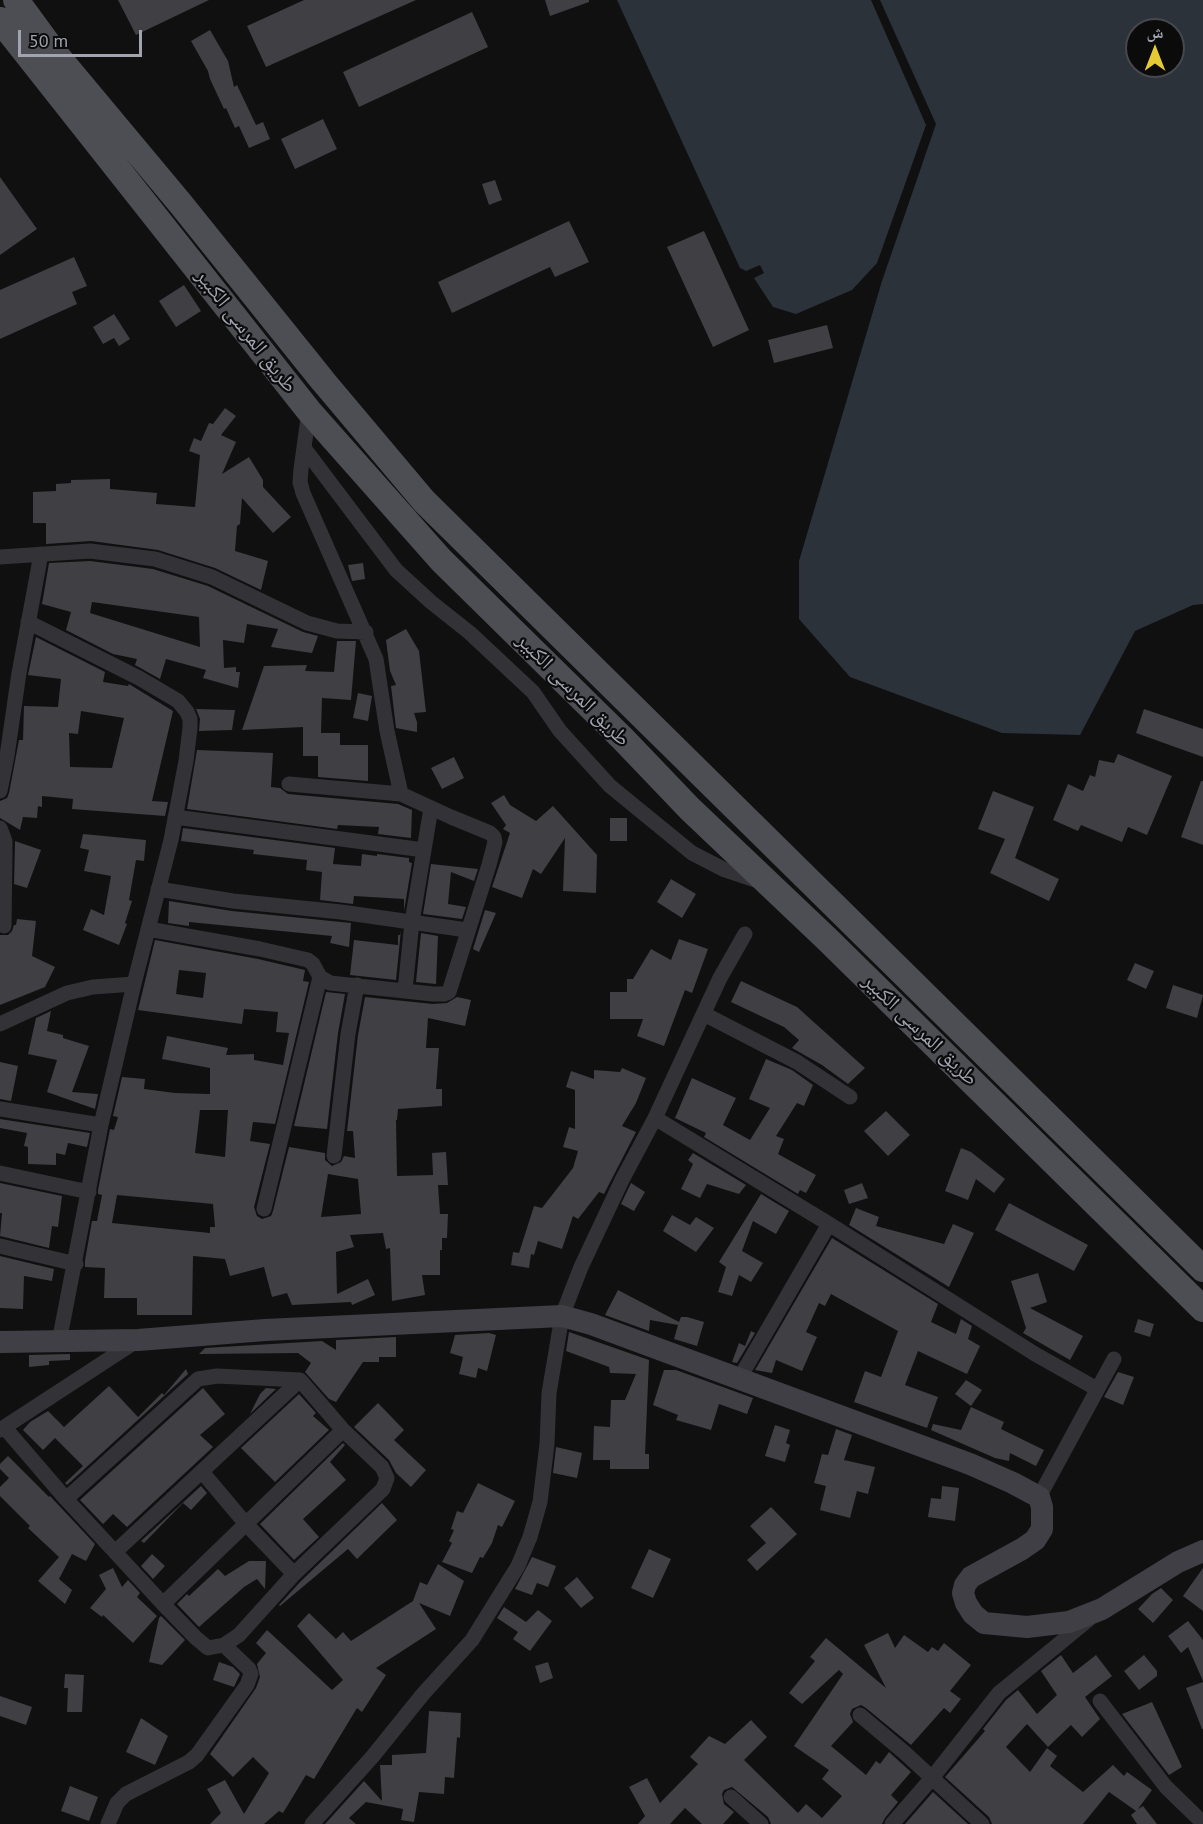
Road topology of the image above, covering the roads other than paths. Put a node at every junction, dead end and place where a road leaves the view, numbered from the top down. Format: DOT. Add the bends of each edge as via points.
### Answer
graph roads {
  1 [pos="16,0"];
  2 [pos="0,20"];
  3 [pos="309,411"];
  4 [pos="304,448"];
  5 [pos="41,554"];
  6 [pos="0,557"];
  7 [pos="28,622"];
  8 [pos="366,632"];
  9 [pos="289,784"];
  10 [pos="0,791"];
  11 [pos="401,794"];
  12 [pos="431,808"];
  13 [pos="176,818"];
  14 [pos="0,828"];
  15 [pos="424,850"];
  16 [pos="769,885"];
  17 [pos="158,889"];
  18 [pos="412,922"];
  19 [pos="4,926"];
  20 [pos="148,929"];
  21 [pos="467,930"];
  22 [pos="745,934"];
  23 [pos="320,977"];
  24 [pos="134,984"];
  25 [pos="357,985"];
  26 [pos="405,990"];
  27 [pos="704,1014"];
  28 [pos="0,1024"];
  29 [pos="850,1097"];
  30 [pos="0,1109"];
  31 [pos="655,1118"];
  32 [pos="101,1125"];
  33 [pos="334,1156"];
  34 [pos="0,1173"];
  35 [pos="89,1191"];
  36 [pos="264,1209"];
  37 [pos="829,1224"];
  38 [pos="0,1246"];
  39 [pos="76,1264"];
  40 [pos="1203,1269"];
  41 [pos="1203,1309"];
  42 [pos="562,1316"];
  43 [pos="138,1340"];
  44 [pos="0,1342"];
  45 [pos="59,1342"];
  46 [pos="1114,1359"];
  47 [pos="739,1379"];
  48 [pos="300,1380"];
  49 [pos="1097,1389"];
  50 [pos="2,1429"];
  51 [pos="343,1430"];
  52 [pos="202,1473"];
  53 [pos="1039,1497"];
  54 [pos="66,1499"];
  55 [pos="246,1524"];
  56 [pos="1203,1551"];
  57 [pos="115,1552"];
  58 [pos="294,1574"];
  59 [pos="163,1604"];
  60 [pos="1102,1609"];
  61 [pos="224,1645"];
  62 [pos="1100,1701"];
  63 [pos="860,1715"];
  64 [pos="932,1778"];
  65 [pos="731,1797"];
  66 [pos="1202,1823"];
  67 [pos="108,1824"];
  68 [pos="312,1824"];
  69 [pos="761,1824"];
  70 [pos="892,1824"];
  71 [pos="982,1824"];
  1 -- 40 [label="main road, طريق المرسى الكبير" via="54,52 424,501"];
  2 -- 3 [label="main road, طريق المرسى الكبير"];
  3 -- 4 [label="street"];
  3 -- 16 [label="main road, طريق المرسى الكبير" via="441,560"];
  4 -- 8 [label="street" via="300,482 303,493"];
  4 -- 16 [label="street" via="396,570 533,693 560,731 610,786 692,853 725,870"];
  5 -- 6 [label="street"];
  5 -- 7 [label="street"];
  5 -- 8 [label="street" via="90,551 154,559 212,578 307,623 337,631"];
  7 -- 10 [label="street"];
  7 -- 13 [label="street" via="139,678 178,701 187,712 190,728"];
  8 -- 11 [label="street" via="376,659"];
  9 -- 11 [label="street"];
  11 -- 12 [label="street"];
  12 -- 15 [label="street"];
  12 -- 21 [label="street" via="494,837 489,865"];
  13 -- 15 [label="street"];
  13 -- 17 [label="street"];
  14 -- 19 [label="street" via="5,848"];
  15 -- 18 [label="street"];
  16 -- 41 [label="main road, طريق المرسى الكبير"];
  17 -- 18 [label="street"];
  17 -- 20 [label="street"];
  18 -- 21 [label="street"];
  18 -- 26 [label="street"];
  20 -- 23 [label="street" via="308,960"];
  20 -- 24 [label="street"];
  21 -- 26 [label="street" via="448,992"];
  22 -- 27 [label="street"];
  23 -- 25 [label="street" via="330,983"];
  23 -- 36 [label="street"];
  24 -- 28 [label="street" via="67,993"];
  24 -- 32 [label="street"];
  25 -- 26 [label="street"];
  25 -- 33 [label="street"];
  27 -- 29 [label="street" via="797,1062"];
  27 -- 31 [label="street"];
  30 -- 32 [label="street"];
  31 -- 37 [label="street"];
  31 -- 42 [label="street" via="581,1267"];
  32 -- 35 [label="street"];
  34 -- 35 [label="street"];
  35 -- 39 [label="street"];
  37 -- 47 [label="street"];
  37 -- 49 [label="street"];
  38 -- 39 [label="street"];
  39 -- 45 [label="street"];
  42 -- 43 [label="main road"];
  42 -- 47 [label="main road"];
  42 -- 68 [label="street" via="549,1393 540,1502 518,1566 472,1641"];
  43 -- 45 [label="main road"];
  43 -- 50 [label="street"];
  44 -- 45 [label="main road"];
  46 -- 49 [label="street"];
  47 -- 53 [label="main road" via="970,1464"];
  48 -- 51 [label="street"];
  48 -- 52 [label="street"];
  48 -- 54 [label="street" via="217,1376 198,1379"];
  49 -- 53 [label="street"];
  50 -- 54 [label="street"];
  51 -- 55 [label="street"];
  51 -- 58 [label="street" via="382,1467 387,1482"];
  52 -- 55 [label="street"];
  52 -- 57 [label="street"];
  53 -- 60 [label="main road" via="1042,1529 1035,1540 971,1577 963,1593 966,1603 984,1623 1016,1626 1069,1622"];
  54 -- 57 [label="street"];
  55 -- 58 [label="street"];
  55 -- 59 [label="street"];
  56 -- 60 [label="main road"];
  57 -- 59 [label="street"];
  58 -- 61 [label="street" via="239,1635"];
  59 -- 61 [label="street" via="206,1647"];
  60 -- 64 [label="street" via="999,1693"];
  61 -- 67 [label="street" via="251,1674 241,1694 197,1755 126,1794 117,1803"];
  62 -- 66 [label="street" via="1166,1787"];
  63 -- 64 [label="street"];
  64 -- 70 [label="street"];
  64 -- 71 [label="street"];
  65 -- 69 [label="street"];
}
